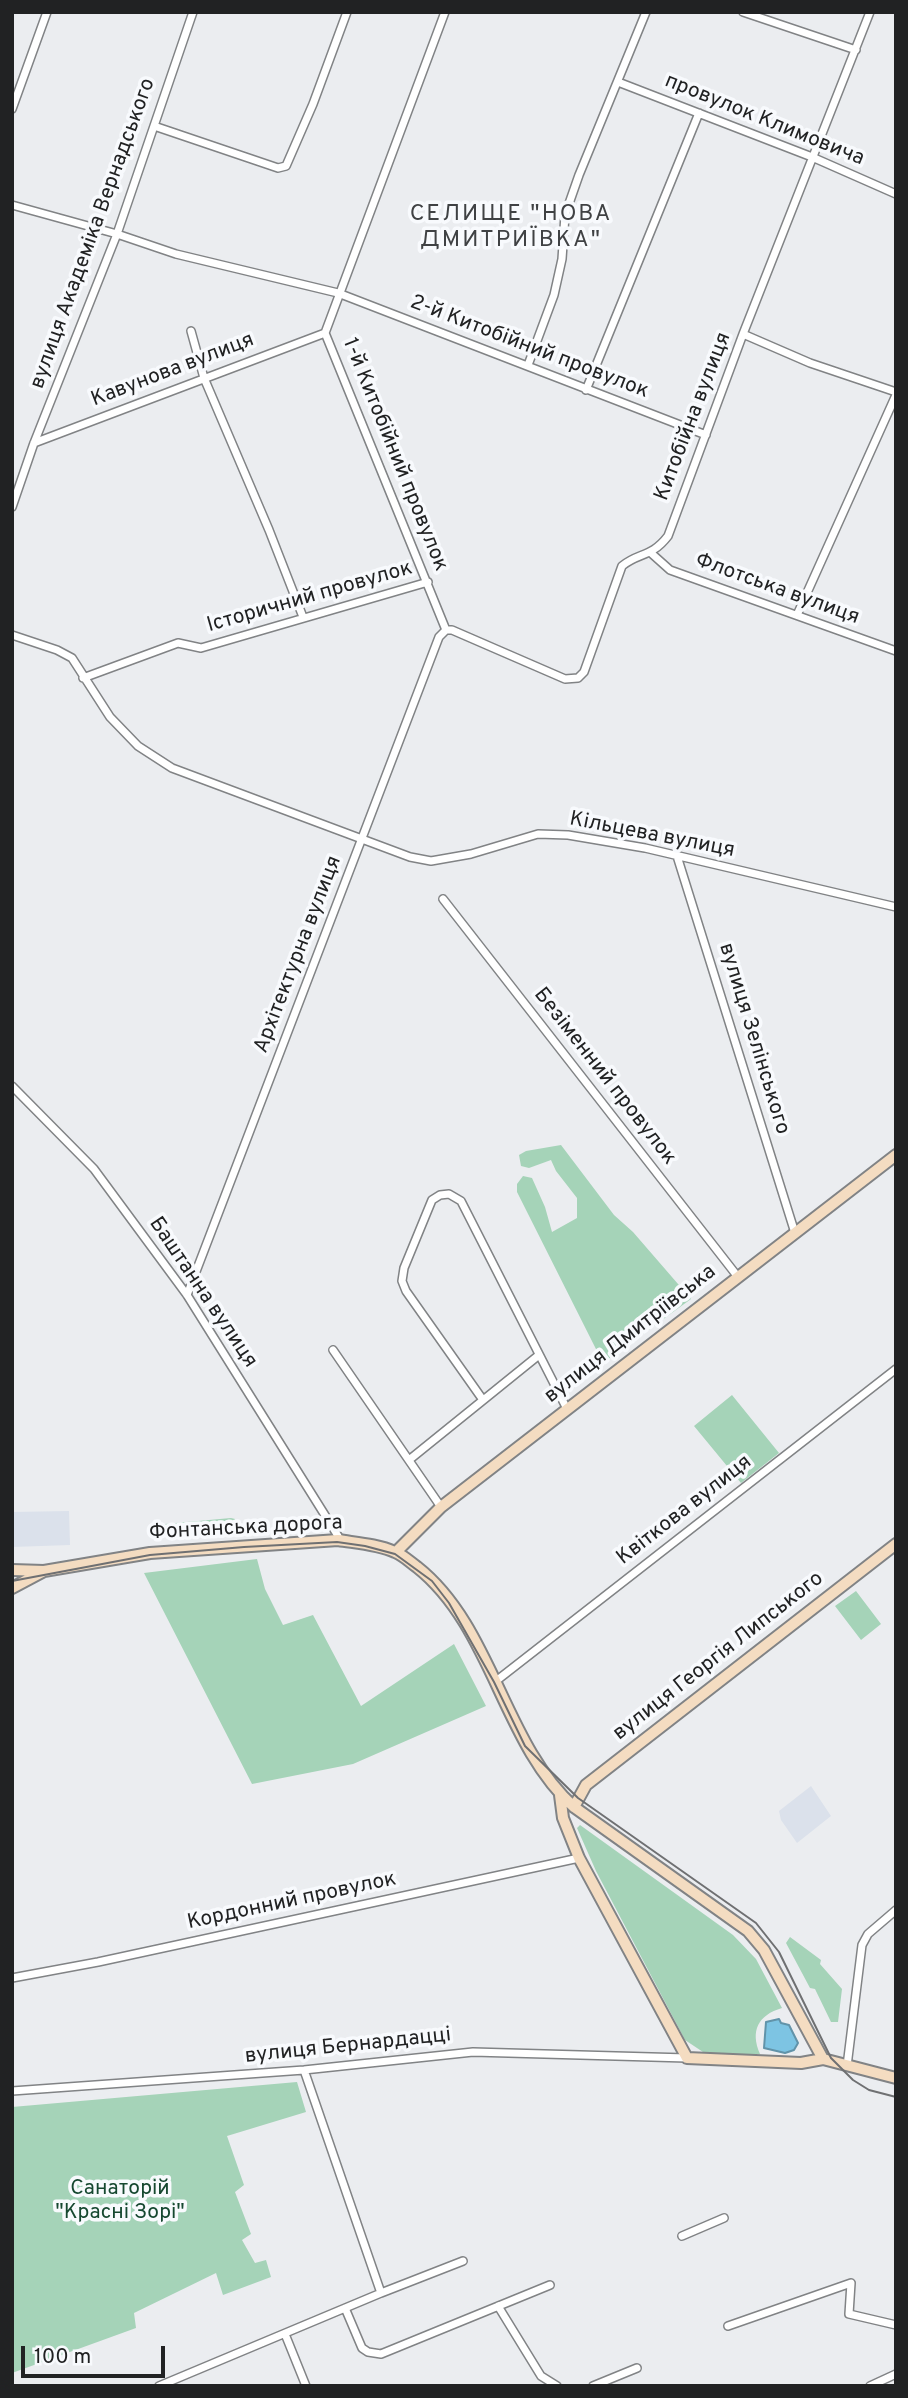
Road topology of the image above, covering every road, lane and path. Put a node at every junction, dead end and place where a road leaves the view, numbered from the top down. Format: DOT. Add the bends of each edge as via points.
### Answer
graph roads {
  1 [pos="47,12"];
  2 [pos="193,12"];
  3 [pos="347,12"];
  4 [pos="445,12"];
  5 [pos="646,12"];
  6 [pos="743,12"];
  7 [pos="870,12"];
  8 [pos="856,50"];
  9 [pos="618,82"];
  10 [pos="12,109"];
  11 [pos="699,113"];
  12 [pos="154,126"];
  13 [pos="812,157"];
  14 [pos="896,194"];
  15 [pos="12,205"];
  16 [pos="117,234"];
  17 [pos="338,293"];
  18 [pos="191,331"];
  19 [pos="325,333"];
  20 [pos="743,334"];
  21 [pos="528,365"];
  22 [pos="204,378"];
  23 [pos="586,390"];
  24 [pos="896,393"];
  25 [pos="706,435"];
  26 [pos="34,443"];
  27 [pos="12,507"];
  28 [pos="651,553"];
  29 [pos="428,582"];
  30 [pos="797,615"];
  31 [pos="303,617"];
  32 [pos="446,630"];
  33 [pos="12,635"];
  34 [pos="896,652"];
  35 [pos="83,678"];
  36 [pos="97,713"];
  37 [pos="110,718"];
  38 [pos="362,840"];
  39 [pos="677,856"];
  40 [pos="443,899"];
  41 [pos="896,907"];
  42 [pos="12,1086"];
  43 [pos="896,1155"];
  44 [pos="795,1233"];
  45 [pos="738,1277"];
  46 [pos="187,1294"];
  47 [pos="333,1350"];
  48 [pos="539,1355"];
  49 [pos="896,1369"];
  50 [pos="483,1400"];
  51 [pos="567,1409"];
  52 [pos="409,1460"];
  53 [pos="441,1507"];
  54 [pos="338,1540"];
  55 [pos="896,1544"];
  56 [pos="396,1552"];
  57 [pos="12,1570"];
  58 [pos="44,1571"];
  59 [pos="12,1588"];
  60 [pos="496,1681"];
  61 [pos="560,1795"];
  62 [pos="578,1810"];
  63 [pos="563,1818"];
  64 [pos="579,1858"];
  65 [pos="896,1910"];
  66 [pos="12,1978"];
  67 [pos="687,2059"];
  68 [pos="822,2059"];
  69 [pos="847,2066"];
  70 [pos="304,2070"];
  71 [pos="896,2078"];
  72 [pos="12,2091"];
  73 [pos="724,2218"];
  74 [pos="682,2236"];
  75 [pos="463,2261"];
  76 [pos="551,2285"];
  77 [pos="381,2293"];
  78 [pos="498,2306"];
  79 [pos="345,2308"];
  80 [pos="896,2325"];
  81 [pos="728,2326"];
  82 [pos="285,2334"];
  83 [pos="636,2368"];
  84 [pos="896,2374"];
  85 [pos="159,2386"];
  86 [pos="306,2386"];
  87 [pos="557,2386"];
  88 [pos="593,2386"];
  89 [pos="870,2386"];
  1 -- 10 [label="street"];
  2 -- 12 [label="street, вулиця Академіка Вернадського"];
  3 -- 12 [label="street" via="286,166 278,168"];
  4 -- 17 [label="street"];
  5 -- 9 [label="street"];
  6 -- 8 [label="street"];
  7 -- 8 [label="street, Китобійна вулиця"];
  8 -- 13 [label="street, Китобійна вулиця"];
  9 -- 11 [label="street, провулок Климовича"];
  9 -- 21 [label="street" via="565,215 562,259 551,304"];
  11 -- 13 [label="street, провулок Климовича"];
  11 -- 23 [label="street"];
  12 -- 16 [label="street, вулиця Академіка Вернадського"];
  13 -- 14 [label="street, провулок Климовича"];
  13 -- 20 [label="street, Китобійна вулиця"];
  15 -- 16 [label="street, 2-й Китобійний провулок"];
  16 -- 17 [label="street, 2-й Китобійний провулок" via="176,254"];
  16 -- 26 [label="street, вулиця Академіка Вернадського"];
  17 -- 19 [label="street, 1-й Китобійний провулок"];
  17 -- 21 [label="street, 2-й Китобійний провулок"];
  18 -- 22 [label="street"];
  19 -- 22 [label="street, Кавунова вулиця"];
  19 -- 29 [label="street, 1-й Китобійний провулок"];
  20 -- 24 [label="street"];
  20 -- 25 [label="street, Китобійна вулиця"];
  21 -- 23 [label="street, 2-й Китобійний провулок"];
  22 -- 26 [label="street, Кавунова вулиця"];
  22 -- 31 [label="street"];
  23 -- 25 [label="street, 2-й Китобійний провулок"];
  24 -- 30 [label="street"];
  25 -- 28 [label="street, Китобійна вулиця" via="668,536"];
  26 -- 27 [label="street, вулиця Академіка Вернадського"];
  28 -- 30 [label="street, Флотська вулиця" via="670,570"];
  28 -- 32 [label="street, Китобійна вулиця" via="622,566 578,678 565,679"];
  29 -- 31 [label="street, Історичний провулок"];
  29 -- 32 [label="street, 1-й Китобійний провулок"];
  30 -- 34 [label="street, Флотська вулиця"];
  31 -- 35 [label="street, Історичний провулок" via="201,648 178,643"];
  32 -- 38 [label="street, Архітектурна вулиця" via="439,637"];
  33 -- 35 [label="street" via="72,658"];
  35 -- 37 [label="street"];
  36 -- 37 [label="street"];
  37 -- 38 [label="street, Кільцева вулиця" via="138,746 172,768"];
  38 -- 39 [label="street, Кільцева вулиця" via="431,861 538,834 568,835"];
  38 -- 46 [label="street, Архітектурна вулиця"];
  39 -- 41 [label="street, Кільцева вулиця"];
  39 -- 44 [label="street, вулиця Зелінського"];
  40 -- 45 [label="street, Безіменний провулок"];
  42 -- 46 [label="street, Баштанна вулиця" via="94,1170"];
  43 -- 44 [label="main road, вулиця Дмитріївська"];
  44 -- 45 [label="main road, вулиця Дмитріївська"];
  45 -- 51 [label="main road, вулиця Дмитріївська"];
  46 -- 54 [label="street, Баштанна вулиця"];
  47 -- 52 [label="street"];
  48 -- 50 [label="street"];
  48 -- 50 [label="street" via="461,1201 449,1194 432,1200 402,1281"];
  48 -- 51 [label="street"];
  49 -- 60 [label="street, Квіткова вулиця"];
  50 -- 52 [label="street"];
  51 -- 53 [label="main road, вулиця Дмитріївська"];
  52 -- 53 [label="street"];
  53 -- 56 [label="main road, вулиця Дмитріївська"];
  54 -- 56 [label="main road, Фонтанська дорога"];
  54 -- 58 [label="main road, Фонтанська дорога" via="150,1553"];
  55 -- 62 [label="main road, вулиця Георгія Липського" via="586,1785"];
  56 -- 60 [label="main road, Фонтанська дорога" via="433,1580 451,1602"];
  57 -- 58 [label="main road, Фонтанська дорога"];
  58 -- 59 [label="main road"];
  60 -- 61 [label="main road, Фонтанська дорога" via="540,1769"];
  61 -- 62 [label="main road, Фонтанська дорога"];
  61 -- 63 [label="main road, Фонтанська дорога"];
  62 -- 63 [label="main road"];
  62 -- 68 [label="main road, Фонтанська дорога" via="748,1931 764,1950"];
  63 -- 64 [label="main road, Фонтанська дорога"];
  64 -- 66 [label="street, Кордонний провулок"];
  64 -- 67 [label="main road, Фонтанська дорога"];
  65 -- 69 [label="street" via="862,1944"];
  67 -- 68 [label="main road" via="801,2063"];
  67 -- 70 [label="street, вулиця Бернардацці" via="473,2052"];
  68 -- 69 [label="main road"];
  69 -- 71 [label="main road"];
  70 -- 72 [label="street, вулиця Бернардацці"];
  70 -- 77 [label="street"];
  73 -- 74 [label="street"];
  75 -- 77 [label="street"];
  76 -- 78 [label="street"];
  77 -- 79 [label="street"];
  78 -- 79 [label="street" via="381,2354 368,2352 358,2343"];
  78 -- 87 [label="street" via="541,2376"];
  79 -- 82 [label="street"];
  80 -- 81 [label="street" via="849,2314 851,2283"];
  82 -- 85 [label="street"];
  82 -- 86 [label="street"];
  83 -- 88 [label="street"];
  84 -- 89 [label="street"];
}
